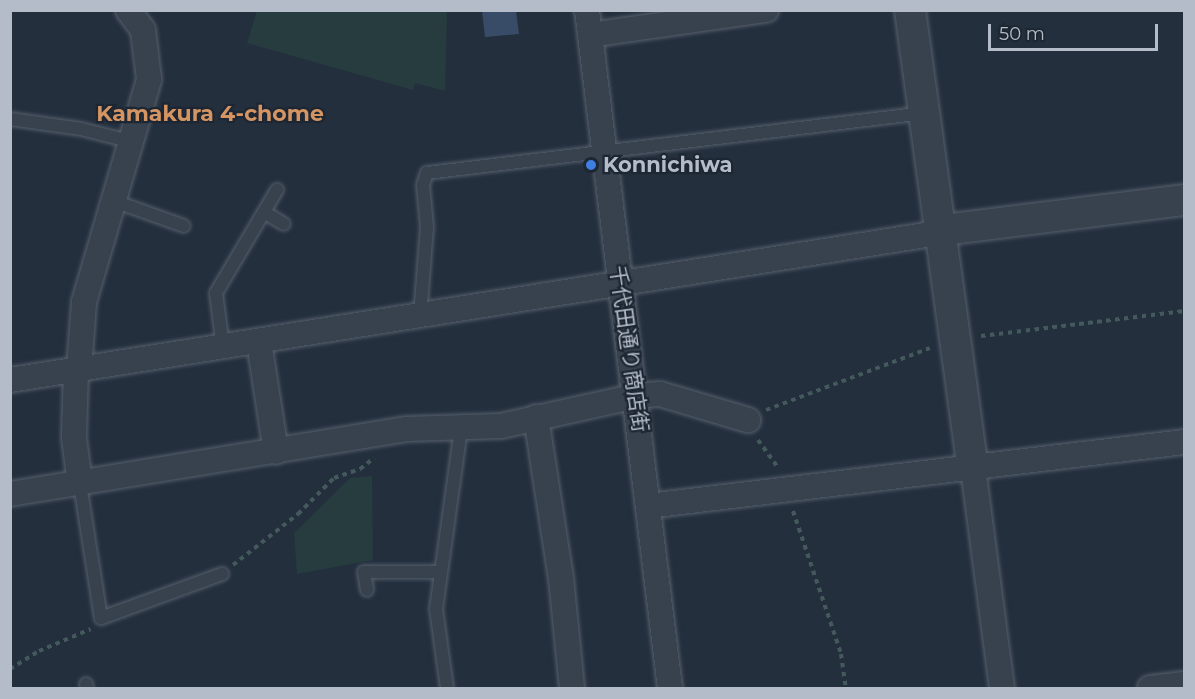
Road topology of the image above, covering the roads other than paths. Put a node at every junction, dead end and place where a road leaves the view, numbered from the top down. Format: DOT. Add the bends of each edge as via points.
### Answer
graph roads {
  1 [pos="587,10"];
  2 [pos="766,10"];
  3 [pos="910,10"];
  4 [pos="135,12"];
  5 [pos="590,35"];
  6 [pos="924,113"];
  7 [pos="10,119"];
  8 [pos="133,142"];
  9 [pos="604,153"];
  10 [pos="277,190"];
  11 [pos="1185,200"];
  12 [pos="114,201"];
  13 [pos="264,212"];
  14 [pos="284,224"];
  15 [pos="184,226"];
  16 [pos="944,231"];
  17 [pos="620,285"];
  18 [pos="420,316"];
  19 [pos="259,342"];
  20 [pos="223,348"];
  21 [pos="77,370"];
  22 [pos="10,380"];
  23 [pos="636,396"];
  24 [pos="536,417"];
  25 [pos="748,420"];
  26 [pos="461,429"];
  27 [pos="1185,442"];
  28 [pos="276,452"];
  29 [pos="973,468"];
  30 [pos="80,484"];
  31 [pos="10,494"];
  32 [pos="648,506"];
  33 [pos="440,572"];
  34 [pos="222,574"];
  35 [pos="367,590"];
  36 [pos="1185,684"];
  37 [pos="447,688"];
  38 [pos="572,688"];
  39 [pos="670,688"];
  40 [pos="1002,688"];
  41 [pos="1150,688"];
  1 -- 5 [label="street, 千代田通り商店街"];
  2 -- 5 [label="street"];
  3 -- 6 [label="street"];
  4 -- 8 [label="street" via="147,49 149,79"];
  5 -- 9 [label="street, 千代田通り商店街"];
  6 -- 9 [label="lane"];
  6 -- 16 [label="street" via="939,230"];
  7 -- 8 [label="lane" via="81,129"];
  8 -- 12 [label="street"];
  9 -- 17 [label="street, 千代田通り商店街"];
  9 -- 18 [label="lane" via="427,173 423,186 427,227"];
  10 -- 13 [label="lane"];
  11 -- 16 [label="street"];
  12 -- 15 [label="lane"];
  12 -- 21 [label="street" via="84,302"];
  13 -- 14 [label="lane"];
  13 -- 20 [label="lane" via="216,293"];
  16 -- 17 [label="street"];
  16 -- 29 [label="street"];
  17 -- 18 [label="street"];
  17 -- 23 [label="street, 千代田通り商店街"];
  18 -- 19 [label="street"];
  19 -- 20 [label="street"];
  19 -- 28 [label="street"];
  20 -- 21 [label="street"];
  21 -- 22 [label="street"];
  21 -- 30 [label="street" via="74,438"];
  23 -- 24 [label="street"];
  23 -- 25 [label="street" via="660,394"];
  23 -- 32 [label="street, 千代田通り商店街"];
  24 -- 26 [label="street"];
  24 -- 38 [label="street" via="561,578"];
  26 -- 28 [label="street" via="406,429"];
  26 -- 33 [label="lane"];
  27 -- 29 [label="street"];
  28 -- 30 [label="street"];
  29 -- 32 [label="street"];
  29 -- 40 [label="street"];
  30 -- 31 [label="street"];
  30 -- 34 [label="lane" via="101,618"];
  32 -- 39 [label="street, 千代田通り商店街"];
  33 -- 35 [label="lane" via="364,572"];
  33 -- 37 [label="lane" via="436,609"];
  36 -- 41 [label="street"];
}
